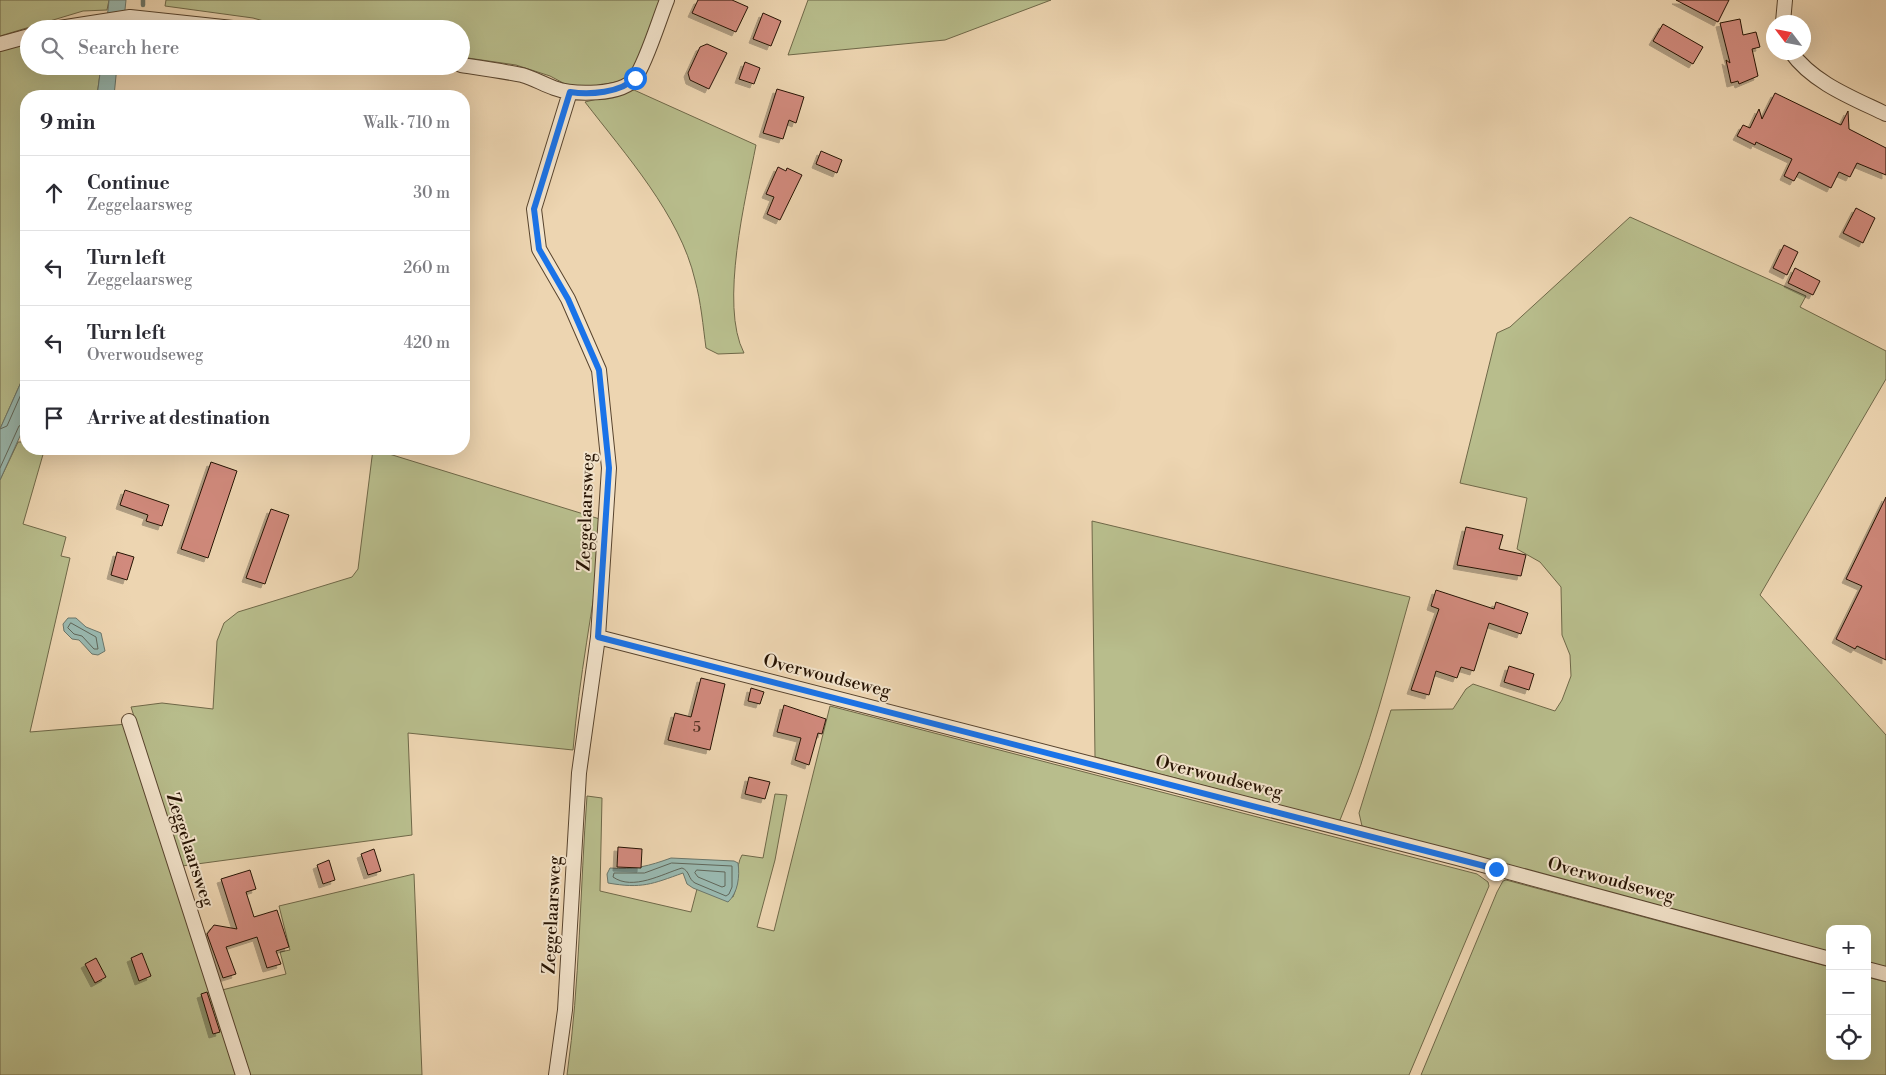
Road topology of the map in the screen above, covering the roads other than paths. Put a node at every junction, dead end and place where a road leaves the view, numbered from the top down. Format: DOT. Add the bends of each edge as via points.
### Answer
graph roads {
  1 [pos="667,0"];
  2 [pos="1785,0"];
  3 [pos="1784,15"];
  4 [pos="101,20"];
  5 [pos="164,20"];
  6 [pos="20,38"];
  7 [pos="0,44"];
  8 [pos="1797,60"];
  9 [pos="470,67"];
  10 [pos="570,92"];
  11 [pos="1886,114"];
  12 [pos="598,637"];
  13 [pos="129,721"];
  14 [pos="1826,958"];
  15 [pos="1871,970"];
  16 [pos="1886,974"];
  17 [pos="243,1075"];
  18 [pos="556,1075"];
  1 -- 10 [label="street" via="639,71 630,83 617,89 580,94"];
  2 -- 3 [label="street"];
  4 -- 5 [label="street" via="130,16"];
  6 -- 7 [label="street"];
  8 -- 11 [label="street" via="1837,91"];
  9 -- 10 [label="street" via="524,76"];
  10 -- 12 [label="street, Zeggelaarsweg" via="534,209 539,249 568,299 599,370 609,468"];
  12 -- 14 [label="street, Overwoudseweg" via="1457,858"];
  12 -- 18 [label="street, Zeggelaarsweg" via="579,773 565,1010"];
  13 -- 17 [label="street, Zeggelaarsweg"];
  15 -- 16 [label="street"];
}
